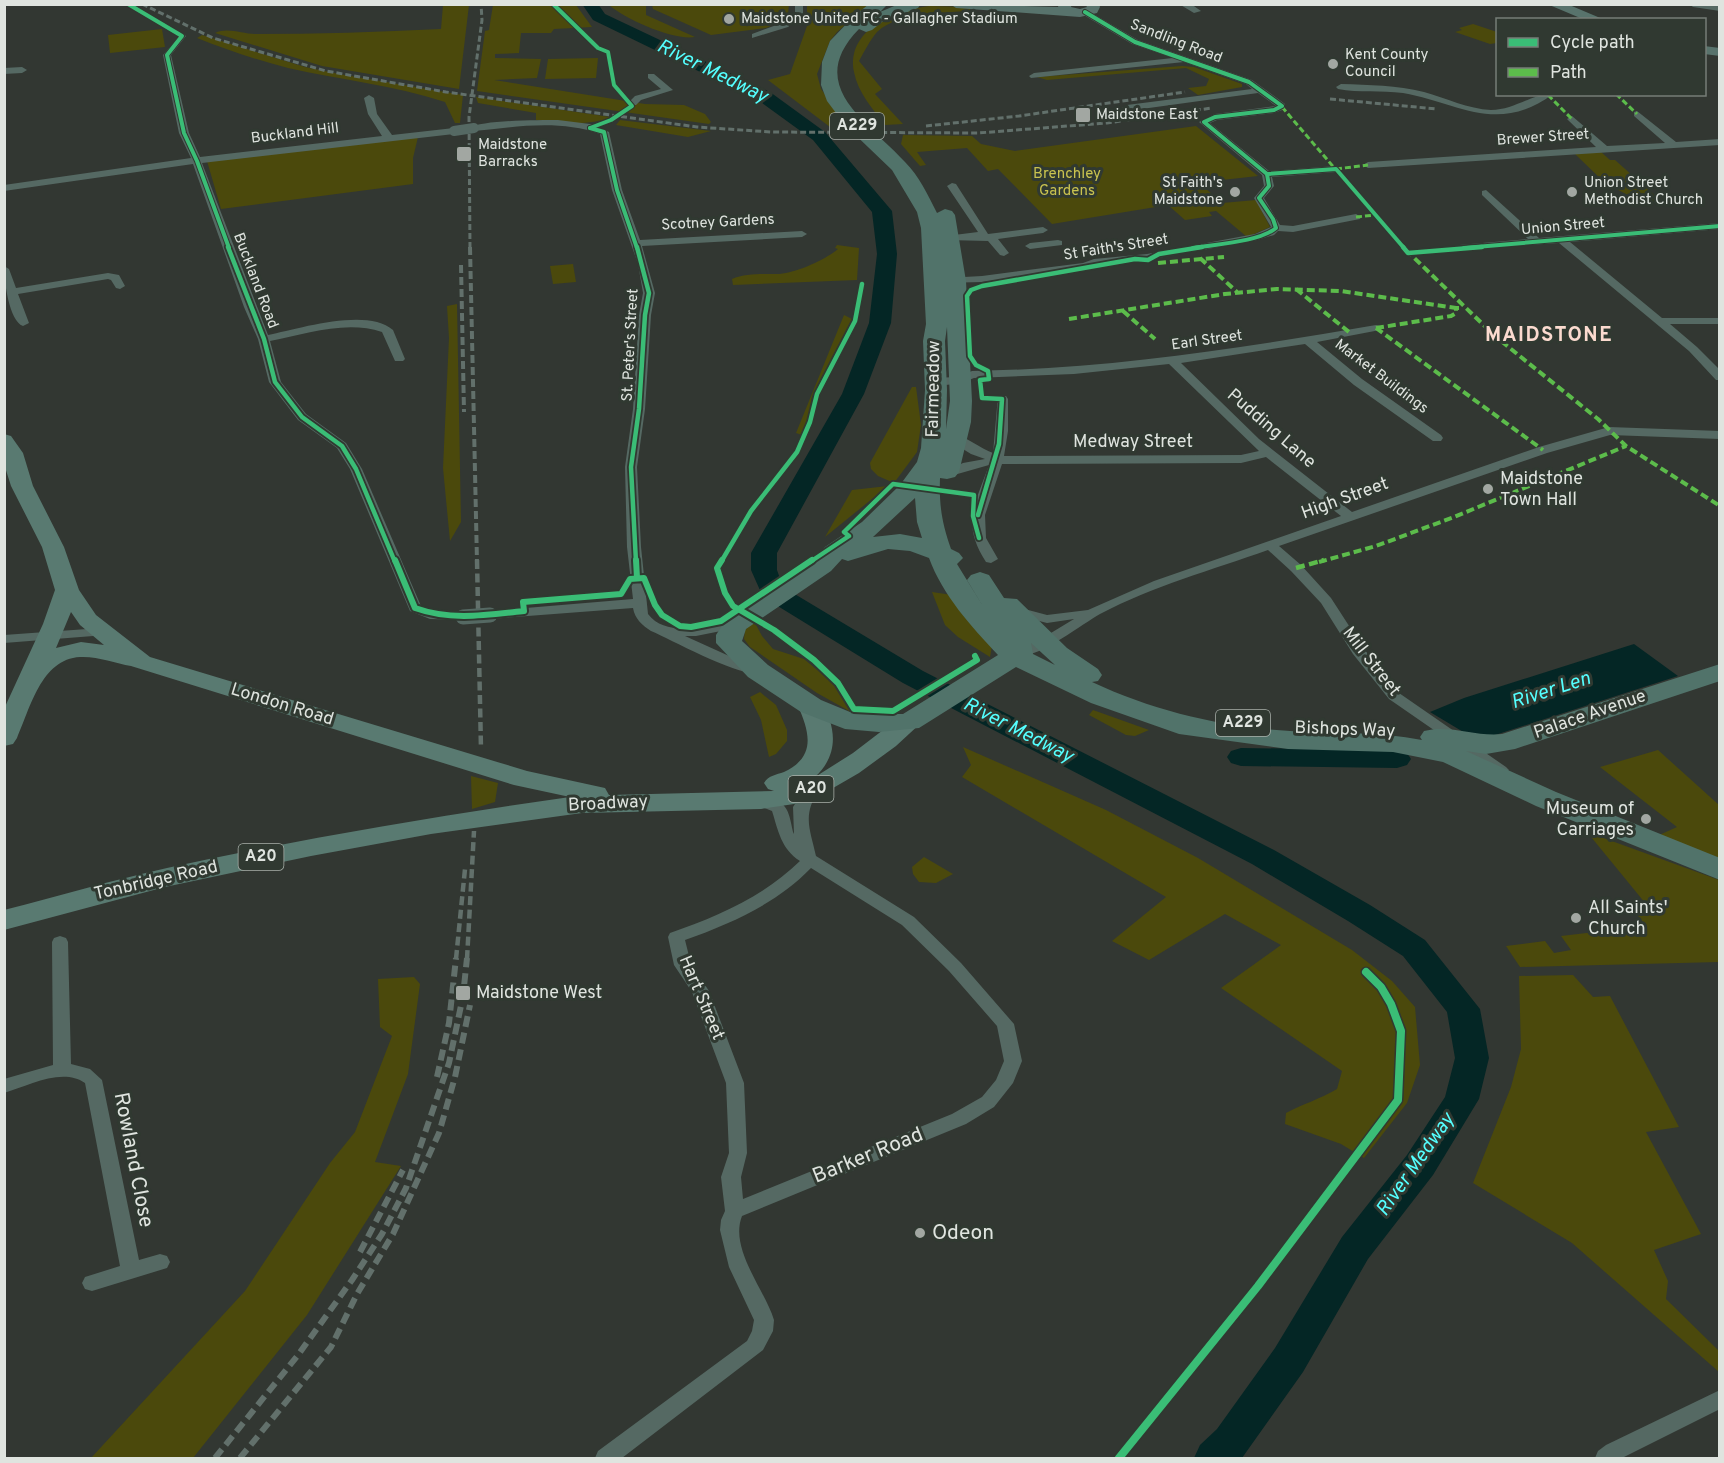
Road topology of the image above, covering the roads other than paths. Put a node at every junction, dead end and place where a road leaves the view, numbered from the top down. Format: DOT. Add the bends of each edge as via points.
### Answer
graph roads {
  1 [pos="880,4"];
  2 [pos="901,4"];
  3 [pos="923,4"];
  4 [pos="956,4"];
  5 [pos="1020,4"];
  6 [pos="1183,4"];
  7 [pos="1553,4"];
  8 [pos="1693,4"];
  9 [pos="912,5"];
  10 [pos="1067,7"];
  11 [pos="1092,7"];
  12 [pos="799,9"];
  13 [pos="1719,9"];
  14 [pos="1197,11"];
  15 [pos="1593,18"];
  16 [pos="182,36"];
  17 [pos="755,36"];
  18 [pos="1186,60"];
  19 [pos="22,70"];
  20 [pos="4,71"];
  21 [pos="651,76"];
  22 [pos="1034,76"];
  23 [pos="1341,87"];
  24 [pos="1262,90"];
  25 [pos="1544,96"];
  26 [pos="369,98"];
  27 [pos="633,103"];
  28 [pos="1127,108"];
  29 [pos="1638,114"];
  30 [pos="1572,119"];
  31 [pos="590,128"];
  32 [pos="388,137"];
  33 [pos="1719,142"];
  34 [pos="1674,145"];
  35 [pos="1604,149"];
  36 [pos="197,161"];
  37 [pos="1368,165"];
  38 [pos="1335,169"];
  39 [pos="1266,174"];
  40 [pos="952,186"];
  41 [pos="4,188"];
  42 [pos="1486,193"];
  43 [pos="1356,217"];
  44 [pos="1719,226"];
  45 [pos="1276,228"];
  46 [pos="1043,230"];
  47 [pos="802,234"];
  48 [pos="1019,234"];
  49 [pos="986,237"];
  50 [pos="1536,241"];
  51 [pos="1563,241"];
  52 [pos="951,242"];
  53 [pos="635,243"];
  54 [pos="1058,243"];
  55 [pos="1459,248"];
  56 [pos="1004,253"];
  57 [pos="4,269"];
  58 [pos="933,280"];
  59 [pos="956,281"];
  60 [pos="120,286"];
  61 [pos="11,298"];
  62 [pos="1660,321"];
  63 [pos="1719,321"];
  64 [pos="23,322"];
  65 [pos="1376,328"];
  66 [pos="264,339"];
  67 [pos="1308,340"];
  68 [pos="399,359"];
  69 [pos="1172,361"];
  70 [pos="1719,377"];
  71 [pos="960,380"];
  72 [pos="936,381"];
  73 [pos="1002,399"];
  74 [pos="1719,435"];
  75 [pos="954,438"];
  76 [pos="1437,438"];
  77 [pos="4,440"];
  78 [pos="1267,453"];
  79 [pos="997,460"];
  80 [pos="938,468"];
  81 [pos="1351,518"];
  82 [pos="1271,546"];
  83 [pos="939,552"];
  84 [pos="824,565"];
  85 [pos="980,569"];
  86 [pos="67,590"];
  87 [pos="638,603"];
  88 [pos="1011,609"];
  89 [pos="1096,611"];
  90 [pos="737,623"];
  91 [pos="656,628"];
  92 [pos="101,632"];
  93 [pos="48,637"];
  94 [pos="4,639"];
  95 [pos="1046,642"];
  96 [pos="1012,658"];
  97 [pos="141,662"];
  98 [pos="34,671"];
  99 [pos="758,671"];
  100 [pos="1719,672"];
  101 [pos="810,706"];
  102 [pos="910,721"];
  103 [pos="5,735"];
  104 [pos="1459,742"];
  105 [pos="1505,743"];
  106 [pos="523,779"];
  107 [pos="1523,785"];
  108 [pos="811,790"];
  109 [pos="694,800"];
  110 [pos="761,800"];
  111 [pos="641,802"];
  112 [pos="521,812"];
  113 [pos="809,861"];
  114 [pos="1719,870"];
  115 [pos="4,921"];
  116 [pos="60,942"];
  117 [pos="63,1070"];
  118 [pos="4,1086"];
  119 [pos="735,1211"];
  120 [pos="160,1262"];
  121 [pos="131,1270"];
  122 [pos="92,1283"];
  123 [pos="1719,1399"];
  124 [pos="606,1458"];
  125 [pos="1606,1458"];
  1 -- 58 [label="highway, A229" via="838,41 830,62 830,85 851,121 900,166 920,197 931,228"];
  2 -- 9 [label="highway"];
  3 -- 9 [label="highway"];
  4 -- 10 [label="main road"];
  5 -- 10 [label="main road"];
  6 -- 14 [label="street"];
  7 -- 15 [label="main road"];
  8 -- 13 [label="street"];
  9 -- 52 [label="highway, A229" via="876,19 859,32 846,52 842,74 851,100 864,117 926,179 941,203"];
  10 -- 11 [label="main road"];
  11 -- 18 [label="street, Sandling Road" via="1135,42"];
  12 -- 17 [label="street" via="785,25"];
  16 -- 36 [label="street, Buckland Road" via="167,55 184,133"];
  18 -- 22 [label="street"];
  18 -- 24 [label="street, Sandling Road"];
  19 -- 20 [label="street"];
  21 -- 27 [label="street" via="668,90"];
  23 -- 25 [label="street" via="1411,92 1489,112 1510,110"];
  24 -- 28 [label="street"];
  24 -- 39 [label="street, Sandling Road" via="1282,107 1204,122"];
  26 -- 32 [label="street" via="369,107"];
  29 -- 34 [label="street"];
  30 -- 35 [label="street"];
  31 -- 32 [label="street, Buckland Hill, bridge" via="552,123"];
  31 -- 53 [label="street, St. Peter's Street" via="604,132 617,190"];
  32 -- 36 [label="street, Buckland Hill"];
  33 -- 34 [label="street, Brewer Street"];
  34 -- 35 [label="street, Brewer Street"];
  35 -- 37 [label="street, Brewer Street"];
  36 -- 41 [label="street, Buckland Hill"];
  36 -- 66 [label="street, Buckland Road"];
  38 -- 39 [label="street"];
  39 -- 45 [label="street" via="1269,186 1259,198"];
  40 -- 49 [label="street"];
  42 -- 50 [label="street"];
  43 -- 45 [label="street, St Faith's Street"];
  44 -- 51 [label="street, Union Street"];
  45 -- 59 [label="street, St Faith's Street" via="1254,238 1147,256"];
  46 -- 48 [label="street"];
  47 -- 53 [label="street, Scotney Gardens"];
  48 -- 49 [label="street"];
  48 -- 54 [label="street" via="1032,248"];
  49 -- 52 [label="street"];
  49 -- 56 [label="street"];
  50 -- 51 [label="street, Union Street"];
  50 -- 55 [label="street, Union Street"];
  51 -- 62 [label="street"];
  52 -- 59 [label="highway, A229"];
  53 -- 87 [label="street, St. Peter's Street" via="649,293 631,467"];
  57 -- 61 [label="street"];
  58 -- 59 [label="street, St Faith's Street"];
  58 -- 72 [label="highway, Fairmeadow / A229"];
  59 -- 71 [label="highway, Fairmeadow / A229"];
  60 -- 61 [label="street" via="108,276"];
  61 -- 64 [label="street"];
  62 -- 63 [label="street"];
  62 -- 70 [label="street"];
  65 -- 67 [label="street, Earl Street"];
  66 -- 68 [label="street" via="368,323 387,330"];
  66 -- 87 [label="street, Buckland Road, bridge" via="275,382 302,417 342,446 356,469 415,608 430,615 463,617"];
  67 -- 69 [label="street, Earl Street"];
  67 -- 76 [label="street, Market Buildings" via="1358,382"];
  69 -- 71 [label="street, Earl Street" via="1042,374 982,385"];
  69 -- 78 [label="street, Pudding Lane"];
  71 -- 72 [label="street, Earl Street"];
  71 -- 75 [label="highway, Fairmeadow / A229" via="959,422"];
  72 -- 80 [label="highway, Fairmeadow / A229"];
  73 -- 79 [label="street"];
  74 -- 81 [label="street, High Street" via="1609,431 1483,470"];
  75 -- 79 [label="street, Medway Street"];
  75 -- 80 [label="highway, Fairmeadow / A229"];
  77 -- 86 [label="main road, London Road / A20" via="53,547"];
  78 -- 79 [label="street, Medway Street" via="1241,459"];
  78 -- 81 [label="street, Pudding Lane"];
  79 -- 80 [label="street, Medway Street"];
  79 -- 85 [label="street" via="978,515"];
  80 -- 83 [label="highway" via="928,515"];
  80 -- 84 [label="highway, Fairmeadow / A229" via="863,534 834,552"];
  80 -- 85 [label="highway, Fairmeadow / A229" via="956,544"];
  81 -- 82 [label="street, High Street"];
  82 -- 89 [label="street, High Street" via="1159,584"];
  82 -- 104 [label="street, Mill Street" via="1326,602 1394,696"];
  83 -- 84 [label="highway, A229" via="912,542 880,542"];
  83 -- 85 [label="highway, A229"];
  83 -- 96 [label="highway" via="972,611"];
  84 -- 90 [label="highway, A229"];
  85 -- 88 [label="highway, A229"];
  85 -- 96 [label="highway, A229" via="1017,641"];
  86 -- 92 [label="main road, London Road / A20"];
  86 -- 93 [label="main road"];
  87 -- 91 [label="street" via="640,615"];
  88 -- 89 [label="street, High Street" via="1047,619"];
  88 -- 95 [label="highway, Bishops Way / A229"];
  89 -- 95 [label="street, High Street"];
  90 -- 91 [label="street" via="696,632"];
  90 -- 99 [label="highway" via="729,643"];
  91 -- 99 [label="street"];
  92 -- 93 [label="street"];
  92 -- 97 [label="main road, London Road / A20"];
  93 -- 94 [label="street"];
  93 -- 98 [label="main road"];
  95 -- 96 [label="street, High Street"];
  95 -- 104 [label="highway, Bishops Way / A229" via="1098,681 1182,711 1275,727 1395,731"];
  96 -- 102 [label="highway, Broadway"];
  96 -- 107 [label="highway, Bishops Way / A229" via="1164,721 1278,739 1413,746 1451,755"];
  97 -- 98 [label="main road, A20" via="91,650 71,650"];
  97 -- 106 [label="main road, London Road / A20"];
  98 -- 103 [label="main road"];
  99 -- 101 [label="highway"];
  100 -- 105 [label="highway, Palace Avenue / A229"];
  101 -- 102 [label="highway" via="845,720"];
  101 -- 109 [label="main road, Broadway / A20" via="818,719 821,741 817,760 805,773 789,780"];
  102 -- 108 [label="main road, Broadway / A20" via="888,740"];
  104 -- 105 [label="highway, Palace Avenue / A229"];
  104 -- 107 [label="street, Mill Street"];
  105 -- 107 [label="highway" via="1505,761"];
  106 -- 111 [label="main road, London Road / A20"];
  106 -- 112 [label="main road"];
  107 -- 114 [label="highway, Mill Street / A229"];
  108 -- 110 [label="main road, Broadway / A20"];
  108 -- 113 [label="street" via="803,798 799,817"];
  109 -- 110 [label="main road, Broadway / A20"];
  109 -- 111 [label="main road, Broadway / A20"];
  110 -- 113 [label="street, Barker Road" via="778,807 789,842"];
  111 -- 112 [label="main road, Broadway / A20"];
  112 -- 115 [label="main road, Tonbridge Road / A20" via="311,847 165,878"];
  113 -- 119 [label="street, Hart Street" via="764,899 710,926 676,937 683,965 700,991 735,1083 738,1153 731,1177"];
  113 -- 119 [label="street, Barker Road" via="908,921 955,967 1005,1024 1013,1061 1004,1083 988,1102 959,1119"];
  116 -- 117 [label="street"];
  117 -- 118 [label="street"];
  117 -- 121 [label="street, Rowland Close" via="76,1070 93,1080"];
  119 -- 124 [label="street" via="730,1217 729,1233 764,1320 762,1333 754,1347"];
  120 -- 121 [label="street"];
  121 -- 122 [label="street"];
  123 -- 125 [label="street"];
}
